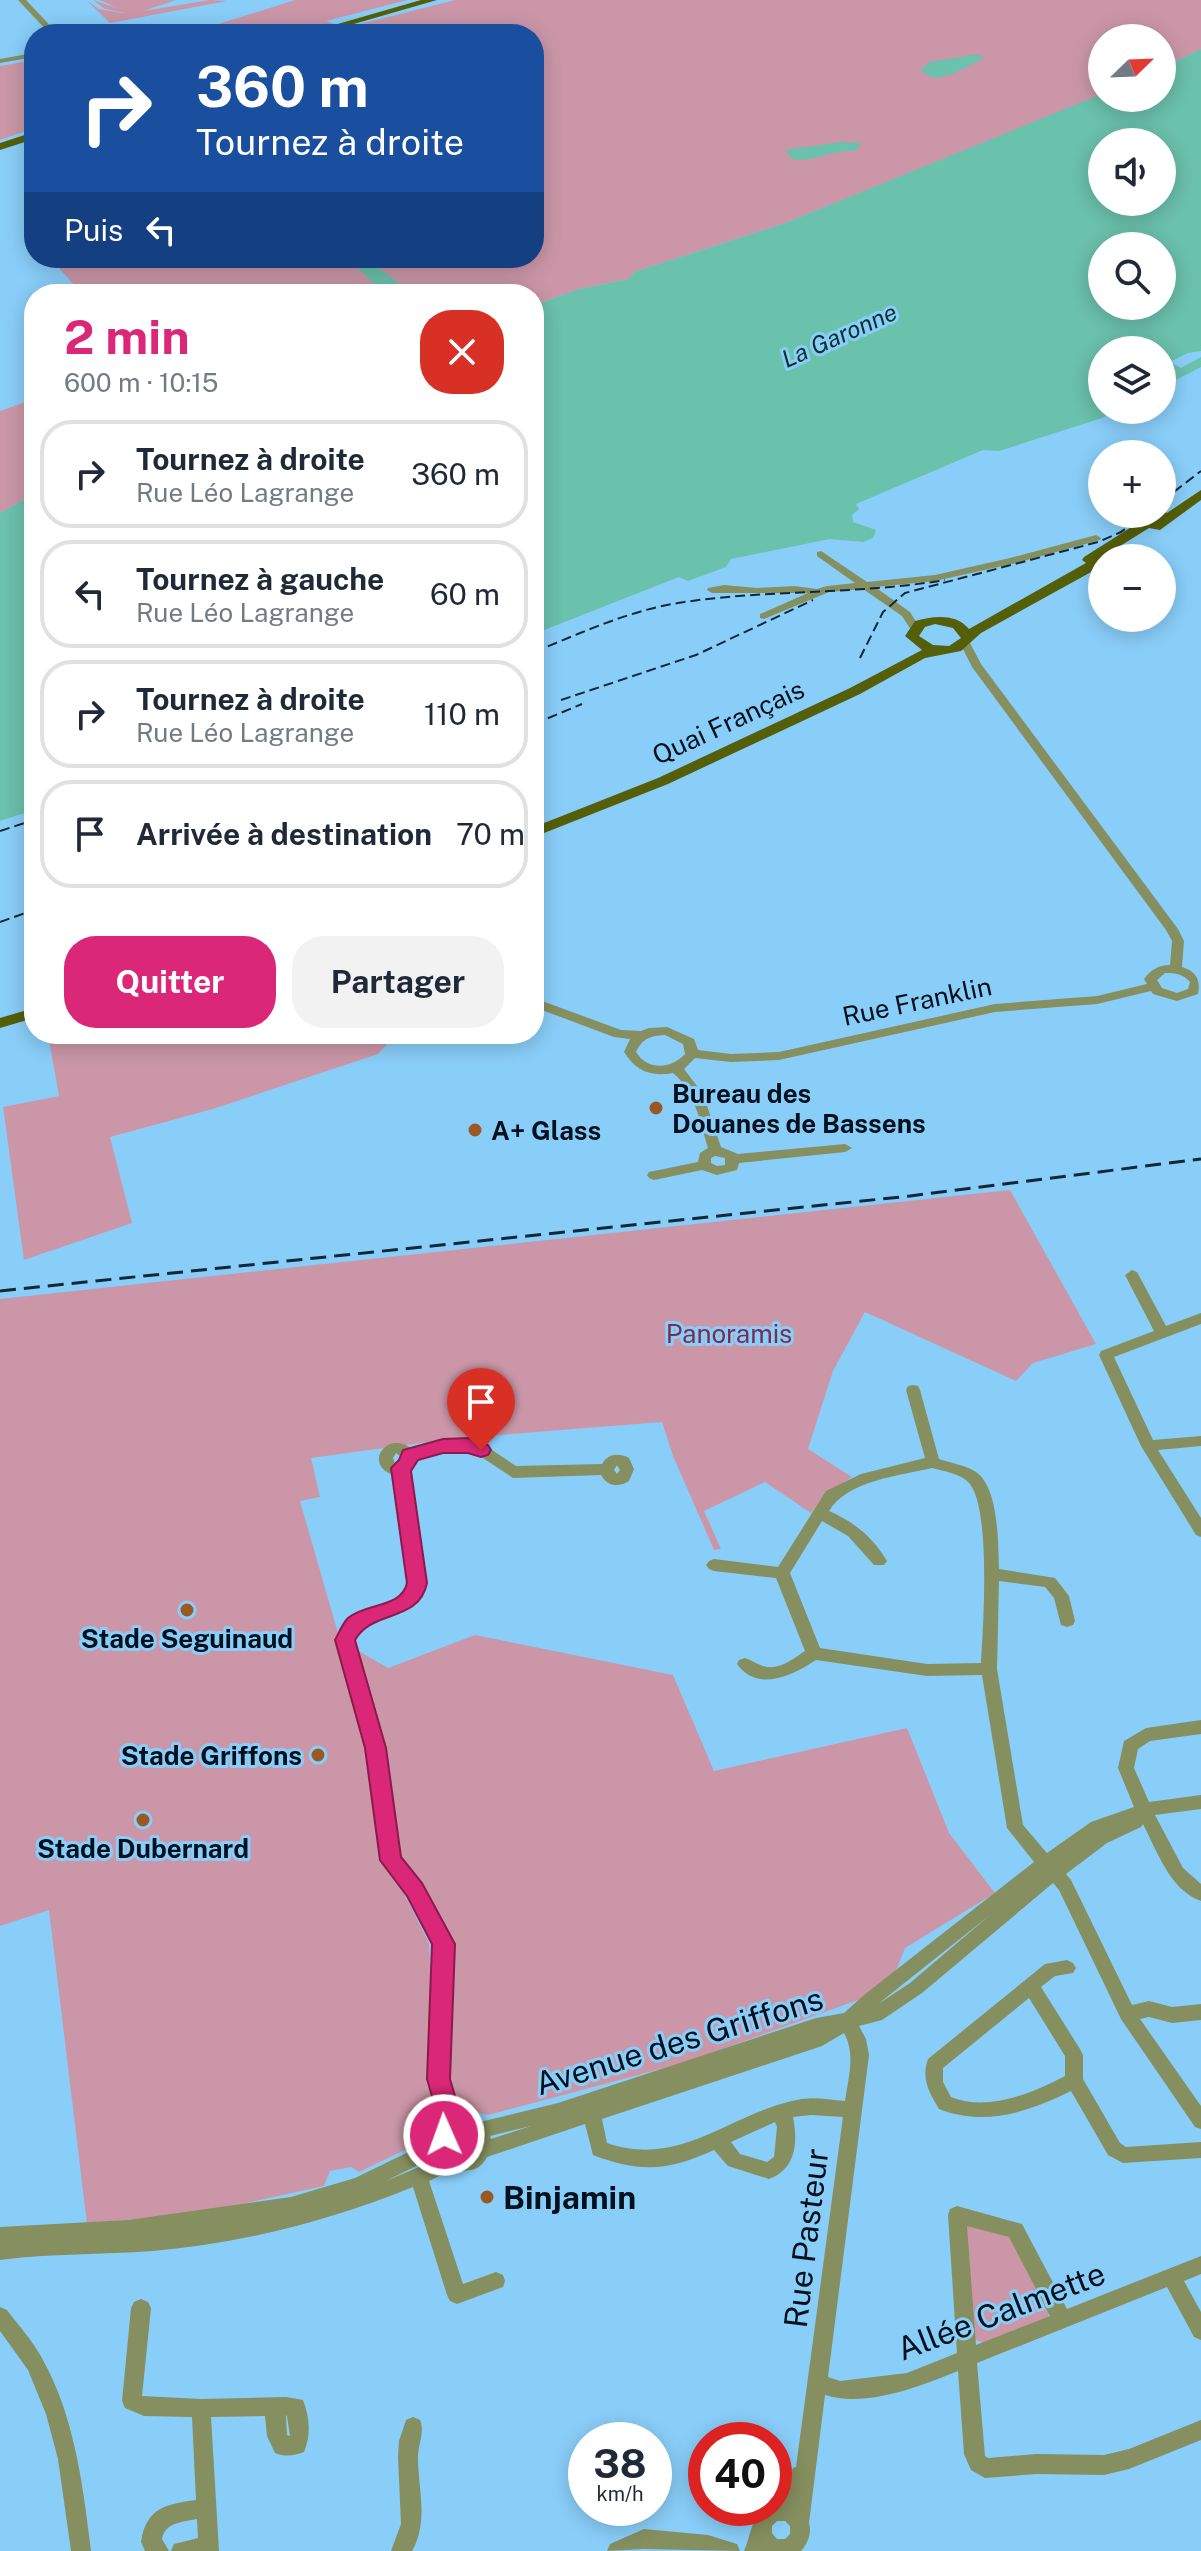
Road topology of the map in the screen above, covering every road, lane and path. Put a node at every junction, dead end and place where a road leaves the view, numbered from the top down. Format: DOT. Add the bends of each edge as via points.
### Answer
graph roads {
  1 [pos="22,0"];
  2 [pos="432,0"];
  3 [pos="45,24"];
  4 [pos="344,24"];
  5 [pos="24,57"];
  6 [pos="0,61"];
  7 [pos="24,139"];
  8 [pos="0,147"];
  9 [pos="1201,483"];
  10 [pos="1201,494"];
  11 [pos="1176,503"];
  12 [pos="1140,528"];
  13 [pos="1096,538"];
  14 [pos="1126,544"];
  15 [pos="821,554"];
  16 [pos="1088,568"];
  17 [pos="862,584"];
  18 [pos="712,590"];
  19 [pos="815,592"];
  20 [pos="764,616"];
  21 [pos="952,622"];
  22 [pos="914,634"];
  23 [pos="966,640"];
  24 [pos="944,650"];
  25 [pos="976,665"];
  26 [pos="544,821"];
  27 [pos="544,828"];
  28 [pos="1176,969"];
  29 [pos="1152,987"];
  30 [pos="1199,987"];
  31 [pos="544,1006"];
  32 [pos="24,1009"];
  33 [pos="0,1016"];
  34 [pos="24,1016"];
  35 [pos="0,1023"];
  36 [pos="619,1034"];
  37 [pos="641,1035"];
  38 [pos="630,1048"];
  39 [pos="692,1054"];
  40 [pos="675,1068"];
  41 [pos="845,1148"];
  42 [pos="713,1151"];
  43 [pos="734,1159"];
  44 [pos="704,1165"];
  45 [pos="654,1175"];
  46 [pos="1132,1275"];
  47 [pos="1201,1318"];
  48 [pos="1162,1333"];
  49 [pos="913,1390"];
  50 [pos="1201,1441"];
  51 [pos="1148,1446"];
  52 [pos="933,1462"];
  53 [pos="605,1469"];
  54 [pos="820,1514"];
  55 [pos="1201,1531"];
  56 [pos="879,1561"];
  57 [pos="714,1565"];
  58 [pos="782,1573"];
  59 [pos="992,1574"];
  60 [pos="1067,1621"];
  61 [pos="814,1653"];
  62 [pos="745,1664"];
  63 [pos="989,1669"];
  64 [pos="1201,1727"];
  65 [pos="1201,1802"];
  66 [pos="1201,1809"];
  67 [pos="1146,1814"];
  68 [pos="1050,1868"];
  69 [pos="1201,1894"];
  70 [pos="1067,1968"];
  71 [pos="1031,1986"];
  72 [pos="1201,2012"];
  73 [pos="1127,2014"];
  74 [pos="847,2022"];
  75 [pos="1074,2080"];
  76 [pos="853,2110"];
  77 [pos="783,2112"];
  78 [pos="592,2113"];
  79 [pos="1201,2121"];
  80 [pos="540,2122"];
  81 [pos="452,2127"];
  82 [pos="480,2140"];
  83 [pos="718,2141"];
  84 [pos="441,2145"];
  85 [pos="1201,2150"];
  86 [pos="452,2162"];
  87 [pos="419,2177"];
  88 [pos="0,2236"];
  89 [pos="0,2251"];
  90 [pos="1201,2265"];
  91 [pos="1172,2277"];
  92 [pos="496,2281"];
  93 [pos="141,2308"];
  94 [pos="0,2316"];
  95 [pos="1063,2321"];
  96 [pos="1201,2331"];
  97 [pos="966,2359"];
  98 [pos="818,2383"];
  99 [pos="274,2406"];
  100 [pos="201,2408"];
  101 [pos="413,2427"];
  102 [pos="1201,2430"];
  103 [pos="806,2464"];
  104 [pos="792,2494"];
  105 [pos="206,2508"];
  106 [pos="763,2526"];
  107 [pos="783,2544"];
  108 [pos="208,2549"];
  109 [pos="81,2551"];
  110 [pos="159,2551"];
  111 [pos="181,2551"];
  112 [pos="401,2551"];
  113 [pos="617,2551"];
  114 [pos="730,2551"];
  1 -- 3 [label="street"];
  2 -- 4 [label="main road"];
  5 -- 6 [label="street"];
  7 -- 8 [label="main road"];
  9 -- 11 [label="main road"];
  10 -- 14 [label="main road, Quai Français"];
  12 -- 21 [label="main road" via="987,617"];
  13 -- 17 [label="street" via="935,578"];
  15 -- 17 [label="street"];
  16 -- 23 [label="main road, Quai Français"];
  17 -- 19 [label="street"];
  17 -- 22 [label="street" via="906,614"];
  18 -- 19 [label="street"];
  19 -- 20 [label="street"];
  21 -- 22 [label="main road" via="935,620"];
  21 -- 23 [label="main road" via="963,628"];
  22 -- 24 [label="main road" via="924,647"];
  22 -- 26 [label="main road, Quai Français" via="914,648 870,677 660,775"];
  23 -- 24 [label="main road, Quai Français"];
  23 -- 25 [label="street"];
  24 -- 25 [label="street"];
  24 -- 27 [label="main road, Quai Français" via="920,655 663,781"];
  25 -- 28 [label="street" via="1165,918 1178,941"];
  28 -- 29 [label="street" via="1157,971 1150,979"];
  28 -- 30 [label="street" via="1194,978"];
  29 -- 30 [label="street" via="1177,997"];
  29 -- 39 [label="street, Rue Franklin" via="1097,1000 995,1008 779,1056"];
  31 -- 36 [label="street"];
  32 -- 33 [label="main road"];
  34 -- 35 [label="main road"];
  36 -- 37 [label="street"];
  36 -- 38 [label="street"];
  37 -- 38 [label="street"];
  37 -- 39 [label="street" via="658,1030 676,1033 689,1042"];
  38 -- 40 [label="street" via="632,1057 645,1067"];
  39 -- 40 [label="street"];
  40 -- 42 [label="street" via="693,1086"];
  41 -- 43 [label="street"];
  42 -- 43 [label="street"];
  42 -- 44 [label="street" via="705,1156"];
  43 -- 44 [label="street" via="732,1167 720,1172"];
  44 -- 45 [label="street"];
  46 -- 48 [label="street"];
  47 -- 48 [label="street"];
  48 -- 51 [label="street" via="1106,1355"];
  49 -- 52 [label="street"];
  50 -- 51 [label="street"];
  51 -- 55 [label="street"];
  52 -- 54 [label="street" via="866,1478 831,1495"];
  52 -- 59 [label="street" via="974,1478 985,1492"];
  53 -- 81 [label="street" via="513,1472 481,1450 456,1444 405,1462 414,1595 404,1604 364,1617 345,1640 376,1748 391,1860 415,1889 444,1944 438,2079"];
  54 -- 56 [label="street" via="849,1526"];
  54 -- 58 [label="street"];
  57 -- 58 [label="street"];
  58 -- 61 [label="street"];
  59 -- 60 [label="street" via="1050,1582 1061,1596"];
  59 -- 63 [label="street"];
  61 -- 62 [label="street" via="781,1674 761,1675"];
  61 -- 63 [label="street" via="927,1670"];
  63 -- 68 [label="street" via="1015,1828"];
  64 -- 67 [label="street" via="1146,1735 1130,1746 1126,1768"];
  65 -- 67 [label="street"];
  66 -- 67 [label="street"];
  67 -- 68 [label="street" via="1097,1827"];
  67 -- 69 [label="street" via="1177,1873"];
  68 -- 73 [label="street" via="1065,1885"];
  68 -- 74 [label="street"];
  70 -- 71 [label="street" via="1051,1969"];
  71 -- 75 [label="street" via="1074,2055"];
  71 -- 75 [label="street" via="934,2065 934,2083 945,2103 967,2111 1015,2105"];
  72 -- 73 [label="street" via="1172,2015 1149,2009"];
  73 -- 79 [label="street"];
  74 -- 76 [label="street, Rue Pasteur" via="860,2055"];
  74 -- 78 [label="street, Avenue des Griffons" via="822,2038"];
  74 -- 80 [label="street, Avenue des Griffons" via="816,2026"];
  75 -- 85 [label="street" via="1114,2149 1123,2155"];
  76 -- 77 [label="street" via="799,2107"];
  76 -- 98 [label="street, Rue Pasteur"];
  77 -- 83 [label="street"];
  77 -- 83 [label="street" via="783,2161 769,2171 743,2166"];
  78 -- 80 [label="street, Avenue des Griffons"];
  78 -- 83 [label="street" via="599,2149 612,2155 660,2158"];
  80 -- 82 [label="street, Avenue des Griffons"];
  81 -- 82 [label="street" via="466,2125"];
  81 -- 84 [label="street"];
  82 -- 86 [label="street" via="470,2162"];
  84 -- 86 [label="street"];
  84 -- 88 [label="street" via="359,2185 280,2209 128,2229"];
  86 -- 87 [label="street"];
  87 -- 89 [label="street" via="348,2206 272,2227 174,2240"];
  87 -- 92 [label="street" via="457,2295"];
  90 -- 91 [label="street, Allée Calmette"];
  91 -- 95 [label="street, Allée Calmette"];
  91 -- 96 [label="street"];
  93 -- 100 [label="street" via="132,2401 144,2407"];
  94 -- 109 [label="street" via="38,2369 55,2411 68,2449"];
  95 -- 97 [label="street, Allée Calmette"];
  95 -- 97 [label="street" via="1015,2230 957,2215"];
  97 -- 98 [label="street, Allée Calmette" via="907,2382 840,2390"];
  97 -- 102 [label="street" via="974,2454 985,2468 1104,2465"];
  98 -- 103 [label="street, Rue Pasteur"];
  99 -- 100 [label="street"];
  100 -- 105 [label="street"];
  101 -- 112 [label="street" via="407,2442 410,2534"];
  103 -- 104 [label="street, Rue Pasteur"];
  103 -- 107 [label="street, Rue Pasteur"];
  105 -- 108 [label="street"];
  105 -- 110 [label="street" via="158,2520 151,2542"];
  106 -- 107 [label="street, Rue Pasteur"];
  108 -- 111 [label="street"];
  113 -- 114 [label="street" via="644,2539"];
}
